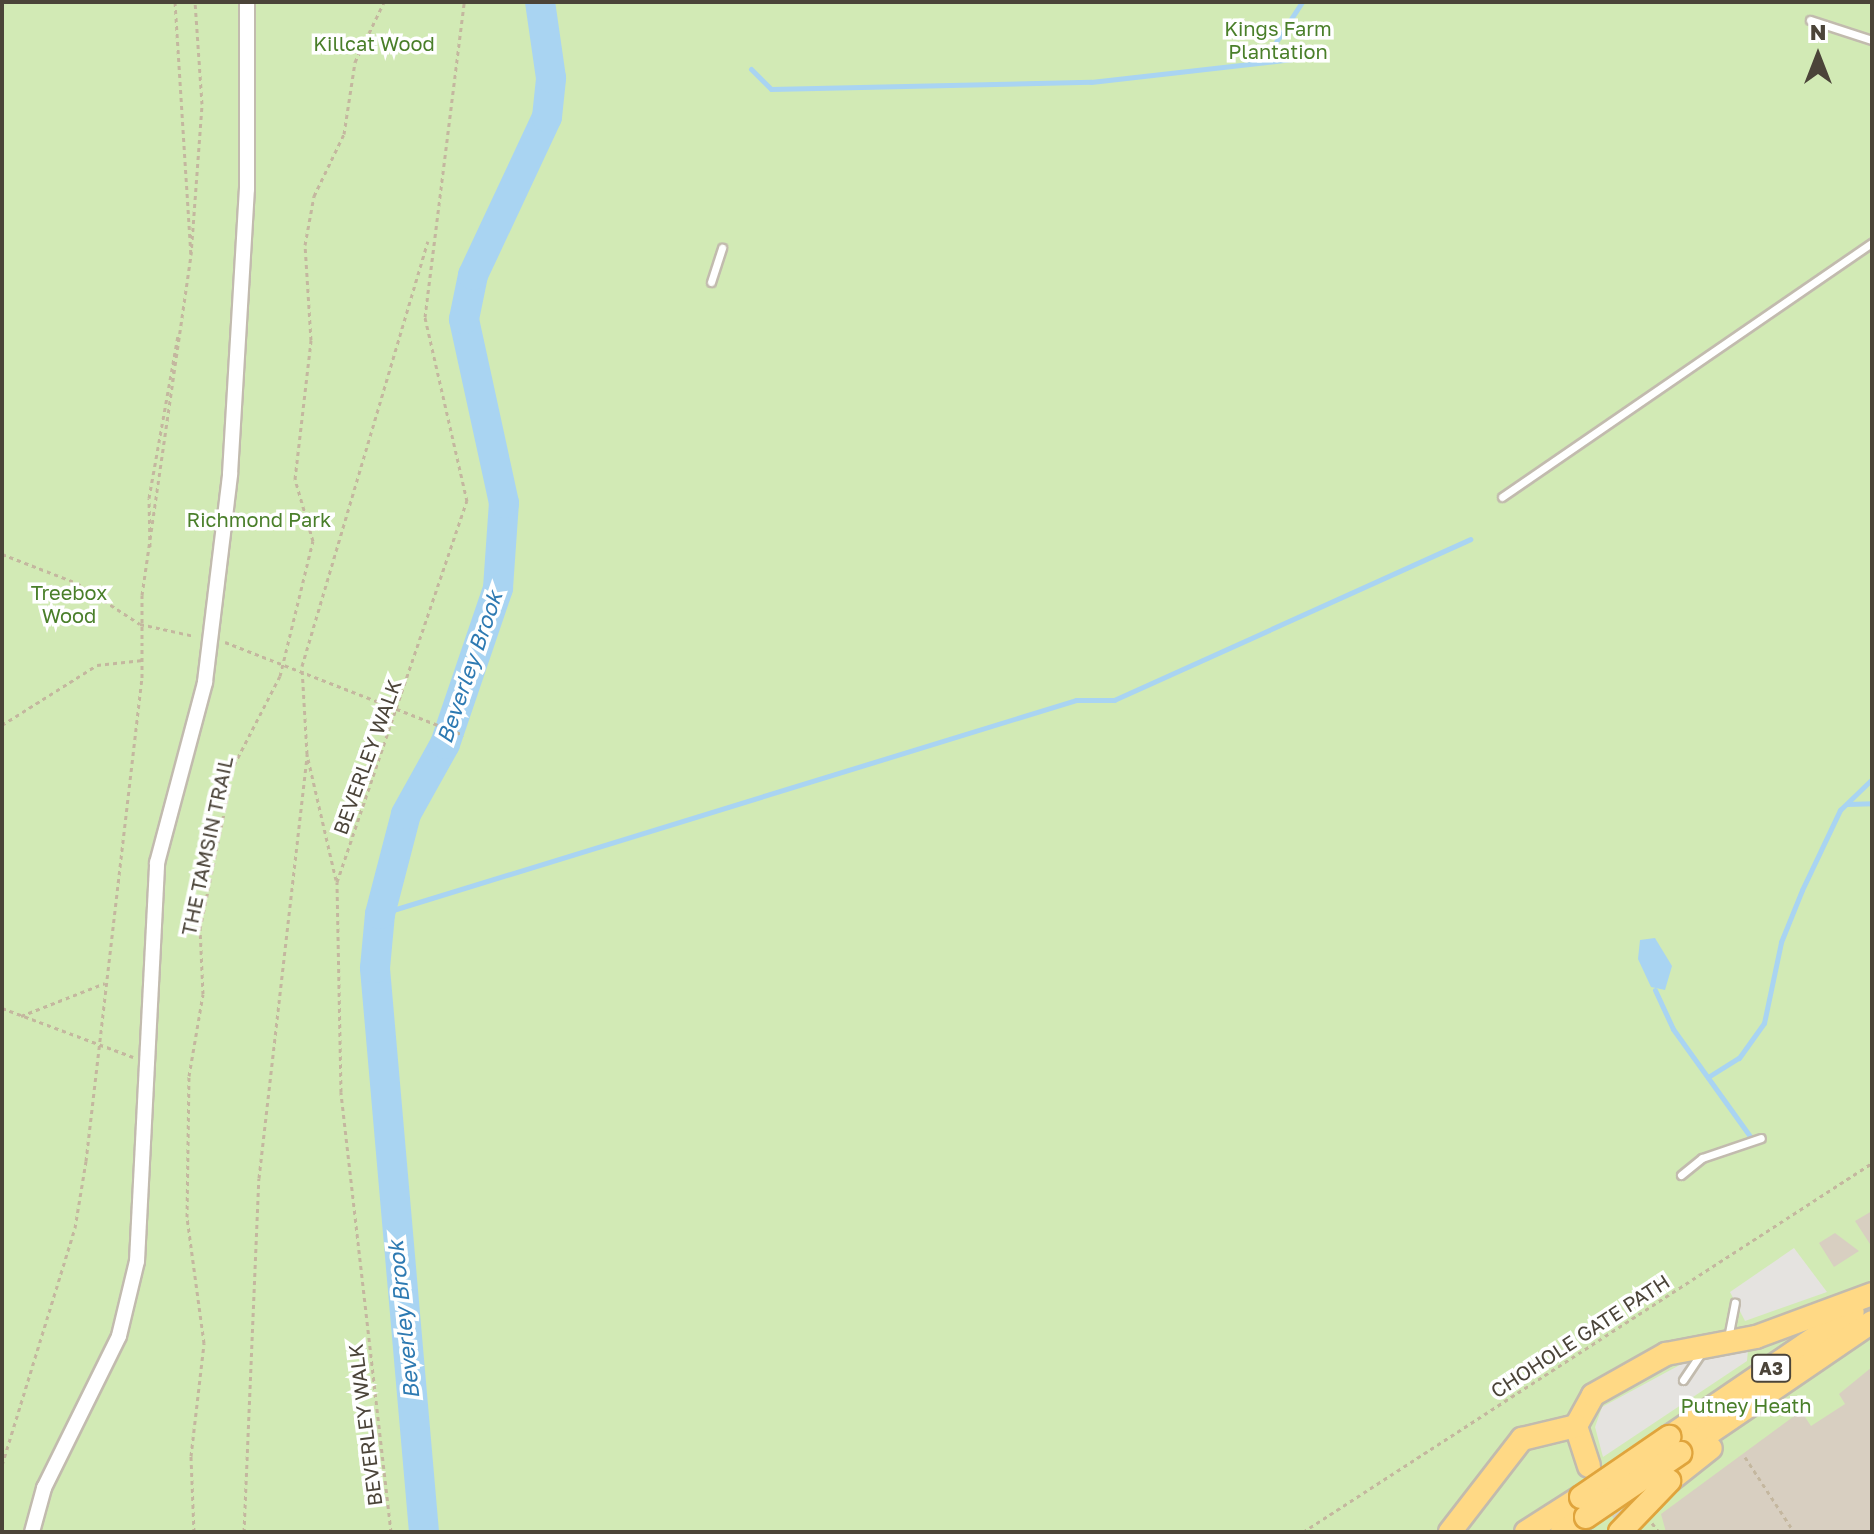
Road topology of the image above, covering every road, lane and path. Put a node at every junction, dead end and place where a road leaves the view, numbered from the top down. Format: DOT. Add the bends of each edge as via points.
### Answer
graph roads {
  1 [pos="175,2"];
  2 [pos="195,2"];
  3 [pos="247,2"];
  4 [pos="384,2"];
  5 [pos="464,2"];
  6 [pos="1810,20"];
  7 [pos="1872,40"];
  8 [pos="430,234"];
  9 [pos="1872,243"];
  10 [pos="722,248"];
  11 [pos="191,255"];
  12 [pos="711,282"];
  13 [pos="182,323"];
  14 [pos="1502,497"];
  15 [pos="150,547"];
  16 [pos="2,554"];
  17 [pos="140,624"];
  18 [pos="212,640"];
  19 [pos="143,660"];
  20 [pos="284,660"];
  21 [pos="302,666"];
  22 [pos="398,711"];
  23 [pos="2,725"];
  24 [pos="463,735"];
  25 [pos="307,754"];
  26 [pos="337,882"];
  27 [pos="106,982"];
  28 [pos="2,1008"];
  29 [pos="21,1016"];
  30 [pos="99,1048"];
  31 [pos="145,1060"];
  32 [pos="1761,1138"];
  33 [pos="1872,1163"];
  34 [pos="1681,1175"];
  35 [pos="1872,1296"];
  36 [pos="1735,1303"];
  37 [pos="1872,1322"];
  38 [pos="1728,1340"];
  39 [pos="1702,1344"];
  40 [pos="1683,1380"];
  41 [pos="1767,1395"];
  42 [pos="1576,1426"];
  43 [pos="1674,1445"];
  44 [pos="1745,1457"];
  45 [pos="2,1465"];
  46 [pos="1589,1466"];
  47 [pos="1584,1507"];
  48 [pos="32,1532"];
  49 [pos="194,1532"];
  50 [pos="244,1532"];
  51 [pos="391,1532"];
  52 [pos="1303,1532"];
  53 [pos="1450,1532"];
  54 [pos="1526,1532"];
  55 [pos="1562,1532"];
  56 [pos="1620,1532"];
  57 [pos="1794,1532"];
  1 -- 11 [label="path"];
  2 -- 11 [label="path" via="202,104"];
  3 -- 18 [label="street" via="243,273"];
  4 -- 20 [label="path, THE TAMSIN TRAIL" via="355,62 344,134 314,196 305,245 311,340 295,479 313,541"];
  5 -- 8 [label="path, BEVERLEY WALK"];
  6 -- 7 [label="lane"];
  8 -- 21 [label="path"];
  8 -- 22 [label="path, BEVERLEY WALK" via="425,317 467,501"];
  9 -- 14 [label="lane"];
  10 -- 12 [label="lane"];
  11 -- 13 [label="path"];
  13 -- 15 [label="path"];
  13 -- 15 [label="path" via="149,498"];
  15 -- 17 [label="path"];
  16 -- 17 [label="path" via="77,583"];
  17 -- 18 [label="path"];
  17 -- 19 [label="path"];
  18 -- 20 [label="path"];
  18 -- 31 [label="street" via="157,863"];
  19 -- 23 [label="path" via="97,665"];
  19 -- 27 [label="path"];
  20 -- 21 [label="path"];
  20 -- 49 [label="path, THE TAMSIN TRAIL" via="234,765 200,929 203,994 189,1076 187,1217 204,1354 191,1456"];
  21 -- 22 [label="path"];
  21 -- 25 [label="path"];
  22 -- 24 [label="path"];
  22 -- 26 [label="path, BEVERLEY WALK"];
  25 -- 26 [label="path"];
  25 -- 50 [label="path" via="259,1178"];
  26 -- 51 [label="path, BEVERLEY WALK" via="341,1092"];
  27 -- 29 [label="path"];
  27 -- 30 [label="path"];
  28 -- 29 [label="path"];
  29 -- 30 [label="path"];
  30 -- 31 [label="path"];
  30 -- 45 [label="path" via="75,1228"];
  31 -- 48 [label="street" via="131,1299 44,1488"];
  32 -- 34 [label="lane" via="1702,1158"];
  33 -- 52 [label="path, CHOHOLE GATE PATH"];
  35 -- 38 [label="highway, A3" via="1766,1334"];
  35 -- 43 [label="highway, A3"];
  36 -- 38 [label="lane"];
  37 -- 41 [label="highway, A3"];
  38 -- 39 [label="highway, A3"];
  39 -- 40 [label="lane" via="1703,1355"];
  39 -- 42 [label="highway, A3" via="1666,1354 1593,1395"];
  41 -- 43 [label="highway, A3"];
  41 -- 56 [label="highway, A3, bridge"];
  42 -- 46 [label="highway"];
  42 -- 53 [label="highway" via="1522,1439"];
  43 -- 47 [label="highway, A3, bridge"];
  44 -- 57 [label="path"];
  47 -- 54 [label="highway, A3"];
  47 -- 55 [label="highway, A3"];
}
